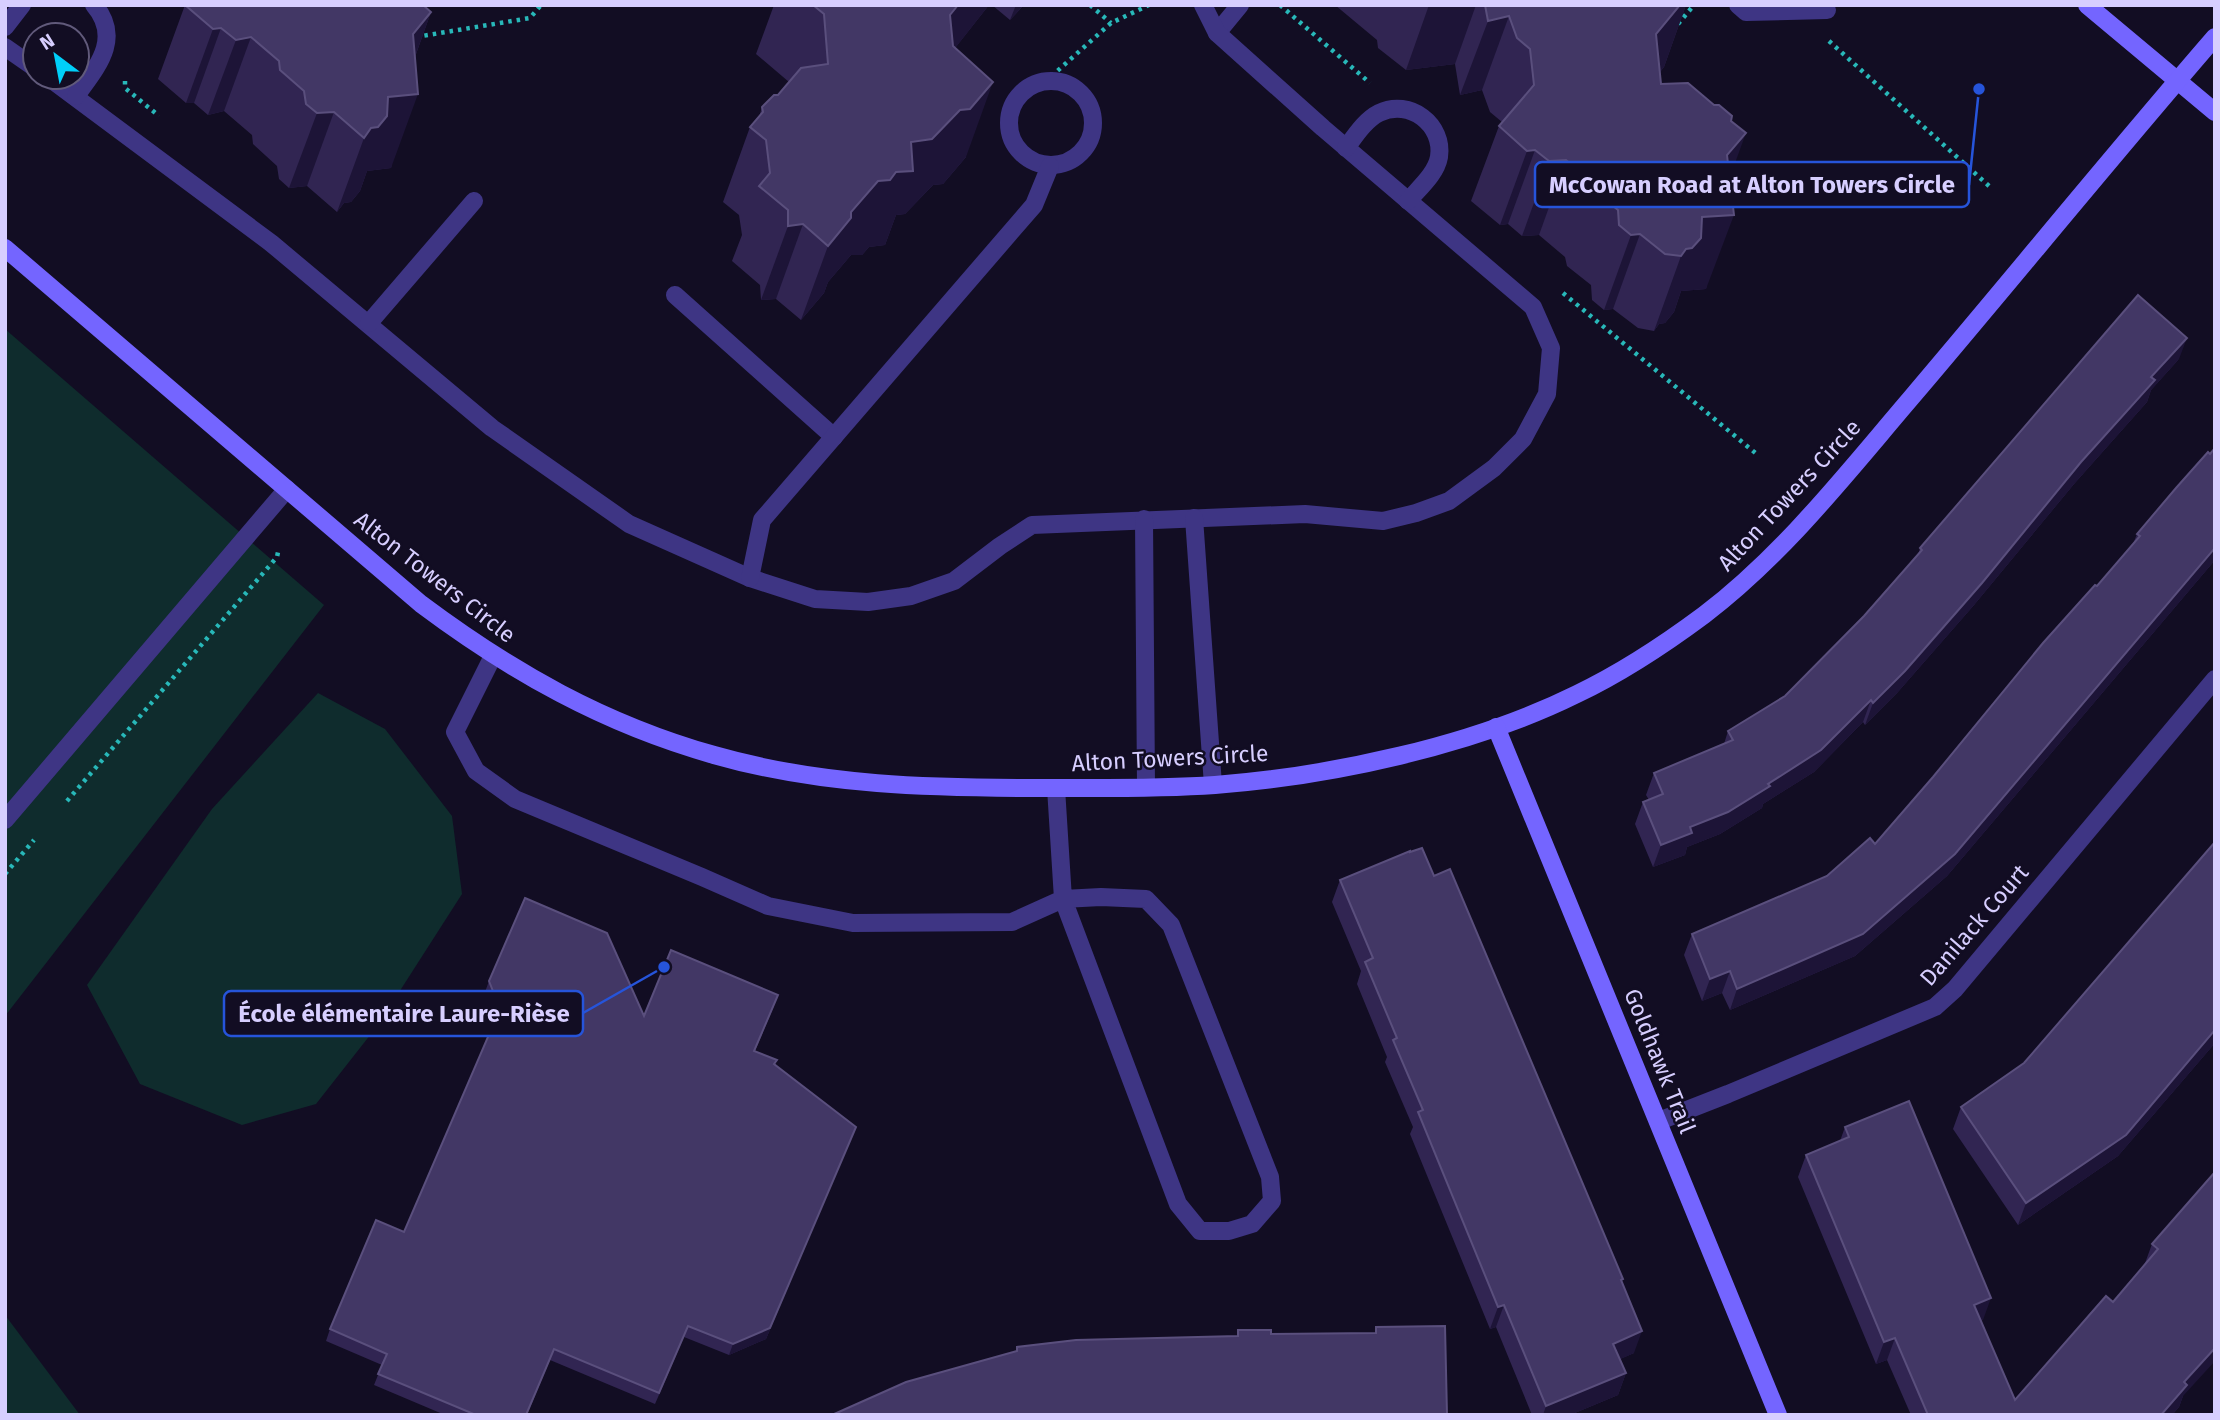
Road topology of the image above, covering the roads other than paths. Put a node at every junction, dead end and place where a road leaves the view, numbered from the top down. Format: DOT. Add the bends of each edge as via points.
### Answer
graph roads {
  1 [pos="22,5"];
  2 [pos="94,5"];
  3 [pos="1203,5"];
  4 [pos="1240,5"];
  5 [pos="1738,5"];
  6 [pos="2087,5"];
  7 [pos="1827,10"];
  8 [pos="5,27"];
  9 [pos="1217,33"];
  10 [pos="2215,37"];
  11 [pos="5,47"];
  12 [pos="21,58"];
  13 [pos="2177,80"];
  14 [pos="69,91"];
  15 [pos="76,96"];
  16 [pos="2215,112"];
  17 [pos="1346,148"];
  18 [pos="1050,166"];
  19 [pos="474,201"];
  20 [pos="1408,201"];
  21 [pos="5,247"];
  22 [pos="675,295"];
  23 [pos="369,323"];
  24 [pos="834,437"];
  25 [pos="287,489"];
  26 [pos="1194,517"];
  27 [pos="1144,519"];
  28 [pos="750,578"];
  29 [pos="493,656"];
  30 [pos="2215,679"];
  31 [pos="1496,727"];
  32 [pos="1213,785"];
  33 [pos="1146,787"];
  34 [pos="1056,788"];
  35 [pos="5,820"];
  36 [pos="1063,899"];
  37 [pos="1658,1121"];
  38 [pos="1777,1414"];
  1 -- 8 [label="street"];
  2 -- 15 [label="street" via="105,23 106,49"];
  3 -- 9 [label="street"];
  4 -- 9 [label="street"];
  5 -- 7 [label="street" via="1746,12"];
  6 -- 13 [label="street"];
  9 -- 17 [label="street"];
  10 -- 13 [label="street, Alton Towers Circle"];
  11 -- 12 [label="street"];
  13 -- 16 [label="street"];
  13 -- 31 [label="street, Alton Towers Circle" via="1867,450 1759,568 1703,616 1620,670 1577,694"];
  14 -- 15 [label="street"];
  15 -- 23 [label="street"];
  17 -- 20 [label="street"];
  17 -- 20 [label="street" via="1380,112 1405,108 1428,121 1436,132 1439,159"];
  18 -- 18 [label="street" via="1036,163 1015,146 1009,120 1020,94 1032,86 1058,82 1072,87 1090,107 1092,134 1076,157"];
  18 -- 24 [label="street" via="1034,205"];
  19 -- 23 [label="street"];
  20 -- 26 [label="street" via="1533,307 1551,348 1547,394 1523,439 1494,468 1449,501 1383,521 1305,513"];
  21 -- 25 [label="street, Alton Towers Circle"];
  22 -- 24 [label="street"];
  23 -- 28 [label="street" via="453,398 629,524"];
  24 -- 28 [label="street" via="762,520"];
  25 -- 29 [label="street, Alton Towers Circle" via="421,604"];
  25 -- 35 [label="street"];
  26 -- 27 [label="street"];
  26 -- 32 [label="street"];
  27 -- 28 [label="street" via="1032,525 954,581 911,596 868,602 816,599"];
  27 -- 33 [label="street"];
  29 -- 34 [label="street, Alton Towers Circle" via="601,715 759,767 898,786"];
  29 -- 36 [label="street" via="455,732 476,771 514,799 768,906 853,923 1012,922"];
  30 -- 37 [label="street, Danilack Court" via="1955,989 1935,1007"];
  31 -- 32 [label="street, Alton Towers Circle" via="1356,765"];
  31 -- 37 [label="street, Goldhawk Trail"];
  32 -- 33 [label="street, Alton Towers Circle"];
  33 -- 34 [label="street, Alton Towers Circle"];
  34 -- 36 [label="street"];
  36 -- 36 [label="street" via="1178,1204 1200,1231 1229,1231 1252,1224 1272,1201 1270,1178 1171,925 1146,899"];
  37 -- 38 [label="street, Goldhawk Trail"];
}
